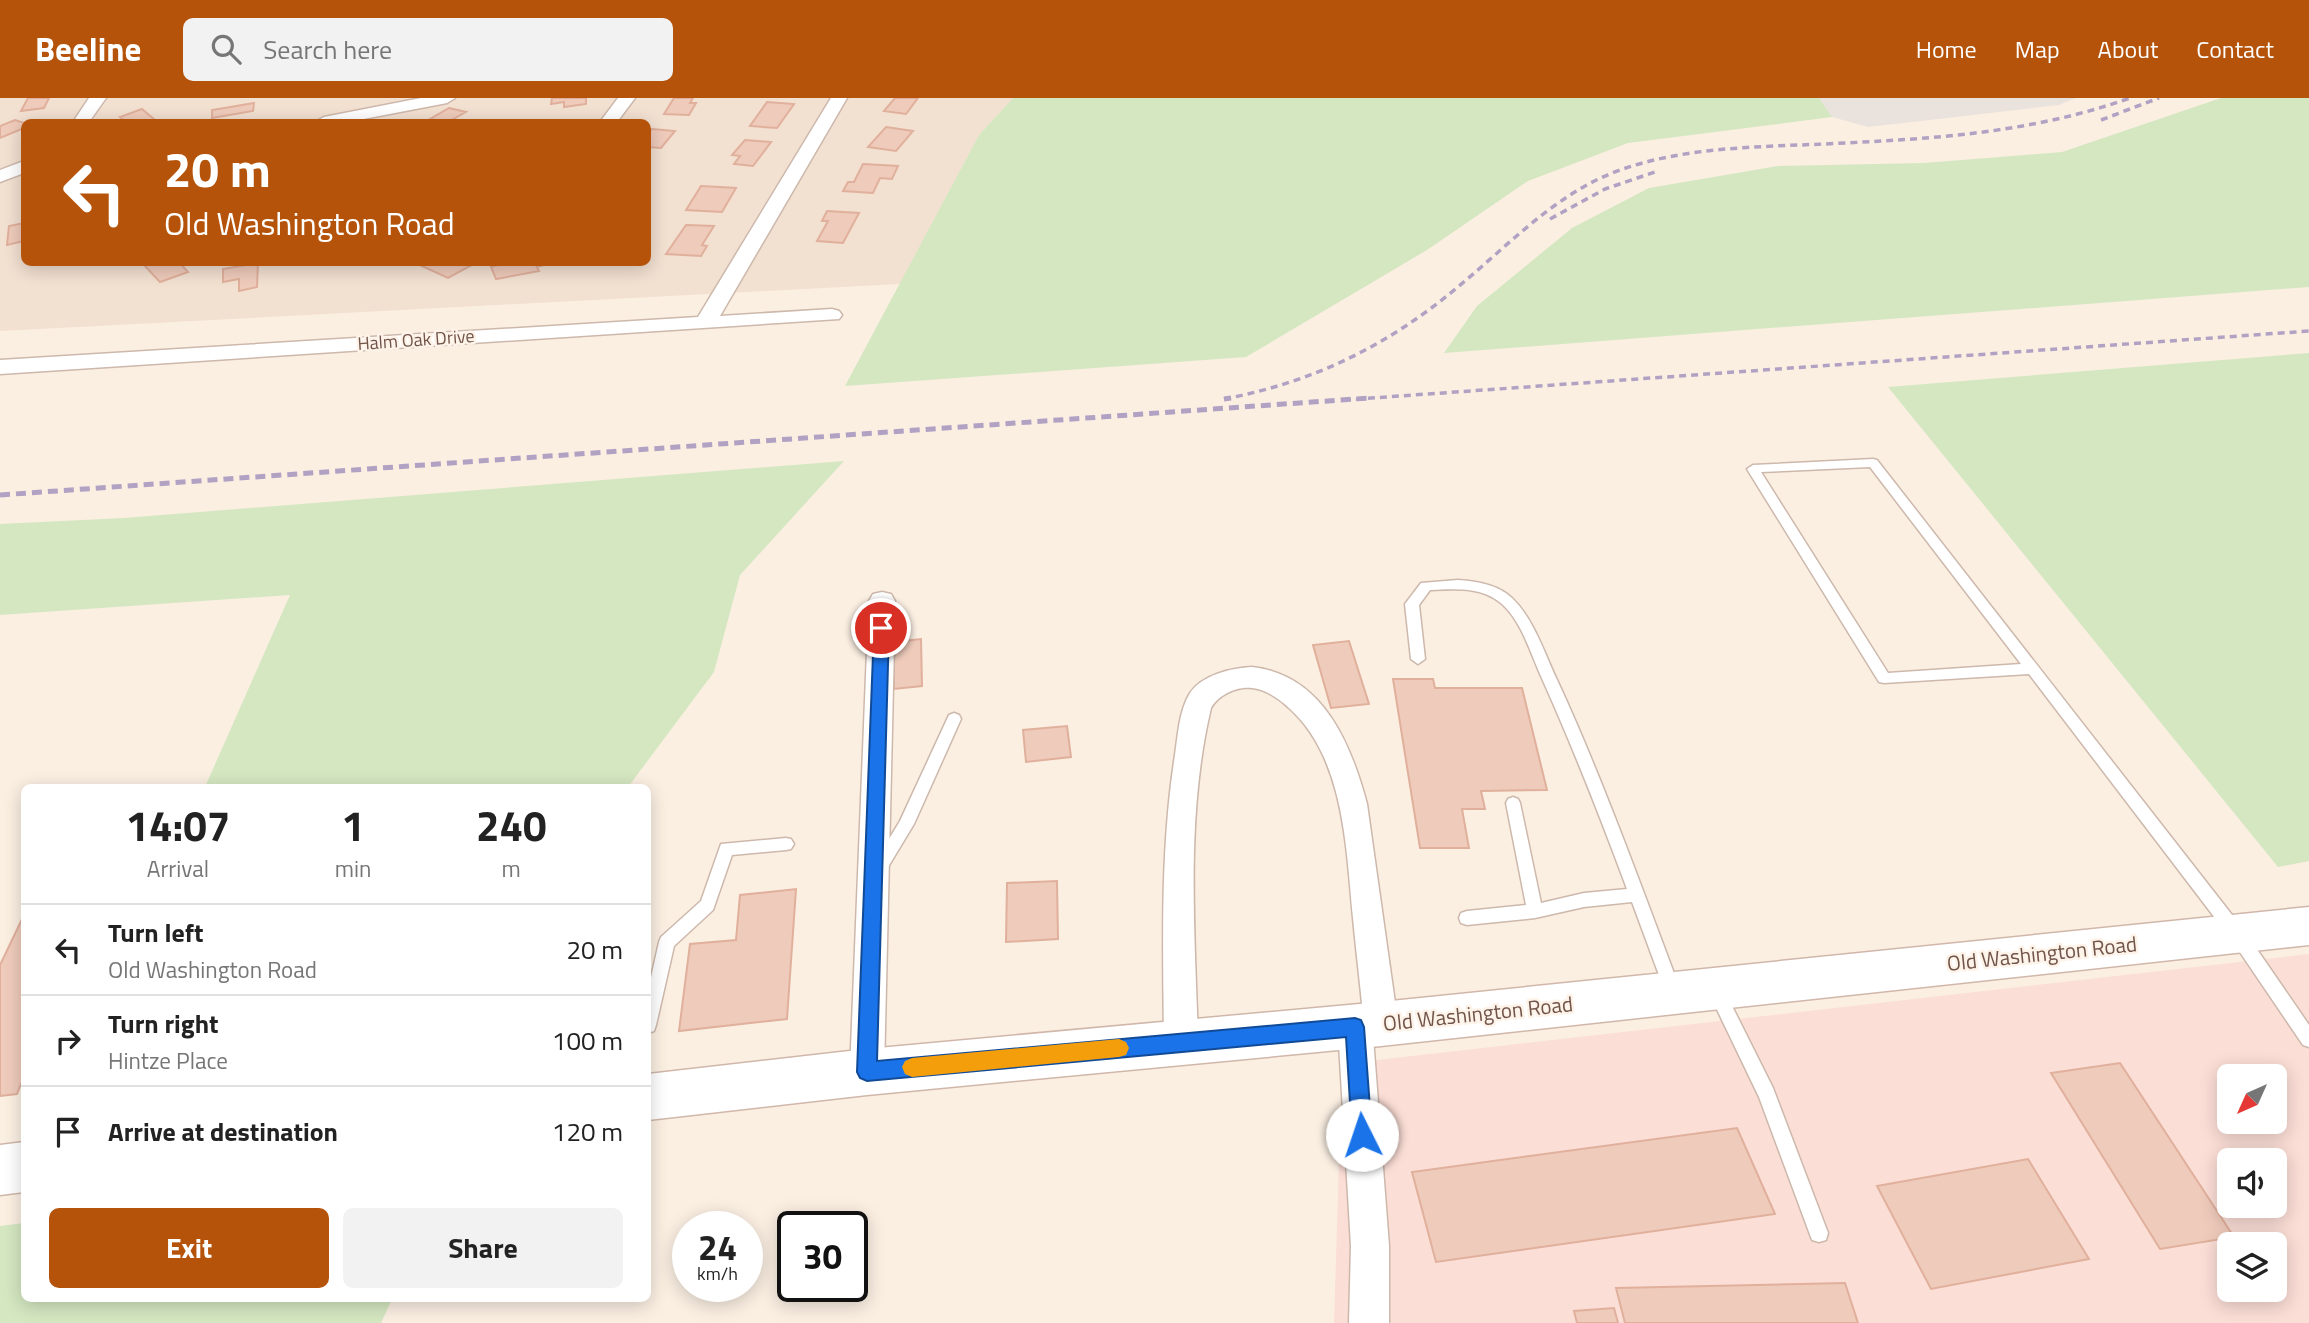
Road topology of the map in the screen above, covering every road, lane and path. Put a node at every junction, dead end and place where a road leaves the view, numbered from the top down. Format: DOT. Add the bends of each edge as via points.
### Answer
graph roads {
  1 [pos="98,98"];
  2 [pos="447,98"];
  3 [pos="627,98"];
  4 [pos="836,105"];
  5 [pos="394,110"];
  6 [pos="83,119"];
  7 [pos="342,119"];
  8 [pos="610,119"];
  9 [pos="21,165"];
  10 [pos="21,166"];
  11 [pos="0,167"];
  12 [pos="0,177"];
  13 [pos="831,315"];
  14 [pos="706,321"];
  15 [pos="0,367"];
  16 [pos="882,601"];
  17 [pos="1418,659"];
  18 [pos="2031,669"];
  19 [pos="954,719"];
  20 [pos="1513,803"];
  21 [pos="786,844"];
  22 [pos="874,877"];
  23 [pos="1637,895"];
  24 [pos="1535,911"];
  25 [pos="1467,918"];
  26 [pos="2309,926"];
  27 [pos="2237,934"];
  28 [pos="1694,991"];
  29 [pos="651,1012"];
  30 [pos="1368,1025"];
  31 [pos="2309,1039"];
  32 [pos="1181,1043"];
  33 [pos="867,1072"];
  34 [pos="651,1097"];
  35 [pos="21,1167"];
  36 [pos="0,1170"];
  37 [pos="1819,1234"];
  38 [pos="1369,1323"];
  1 -- 6 [label="street"];
  2 -- 5 [label="street"];
  3 -- 8 [label="street"];
  4 -- 14 [label="street"];
  5 -- 7 [label="street"];
  9 -- 11 [label="street"];
  10 -- 12 [label="street"];
  13 -- 14 [label="street, Halm Oak Drive"];
  14 -- 15 [label="street, Halm Oak Drive"];
  16 -- 22 [label="street"];
  17 -- 23 [label="lane" via="1412,604 1426,586 1461,583 1487,589 1508,602 1531,639 1578,740"];
  18 -- 18 [label="lane" via="1873,463 1753,469 1884,678"];
  18 -- 27 [label="lane"];
  19 -- 22 [label="lane" via="906,824"];
  20 -- 24 [label="lane"];
  21 -- 29 [label="lane" via="726,849 707,905 667,942"];
  22 -- 33 [label="street"];
  23 -- 24 [label="lane"];
  23 -- 28 [label="lane"];
  24 -- 25 [label="lane"];
  26 -- 27 [label="main road, Old Washington Road"];
  27 -- 28 [label="main road, Old Washington Road"];
  27 -- 31 [label="lane"];
  28 -- 30 [label="main road, Old Washington Road"];
  28 -- 37 [label="lane" via="1767,1094"];
  30 -- 32 [label="main road, Old Washington Road"];
  30 -- 32 [label="street" via="1359,841 1346,776 1334,745 1316,716 1281,687 1256,677 1234,679 1202,699 1184,785"];
  30 -- 38 [label="street"];
  32 -- 33 [label="main road, Old Washington Road"];
  33 -- 34 [label="main road, Old Washington Road"];
  35 -- 36 [label="main road"];
}
